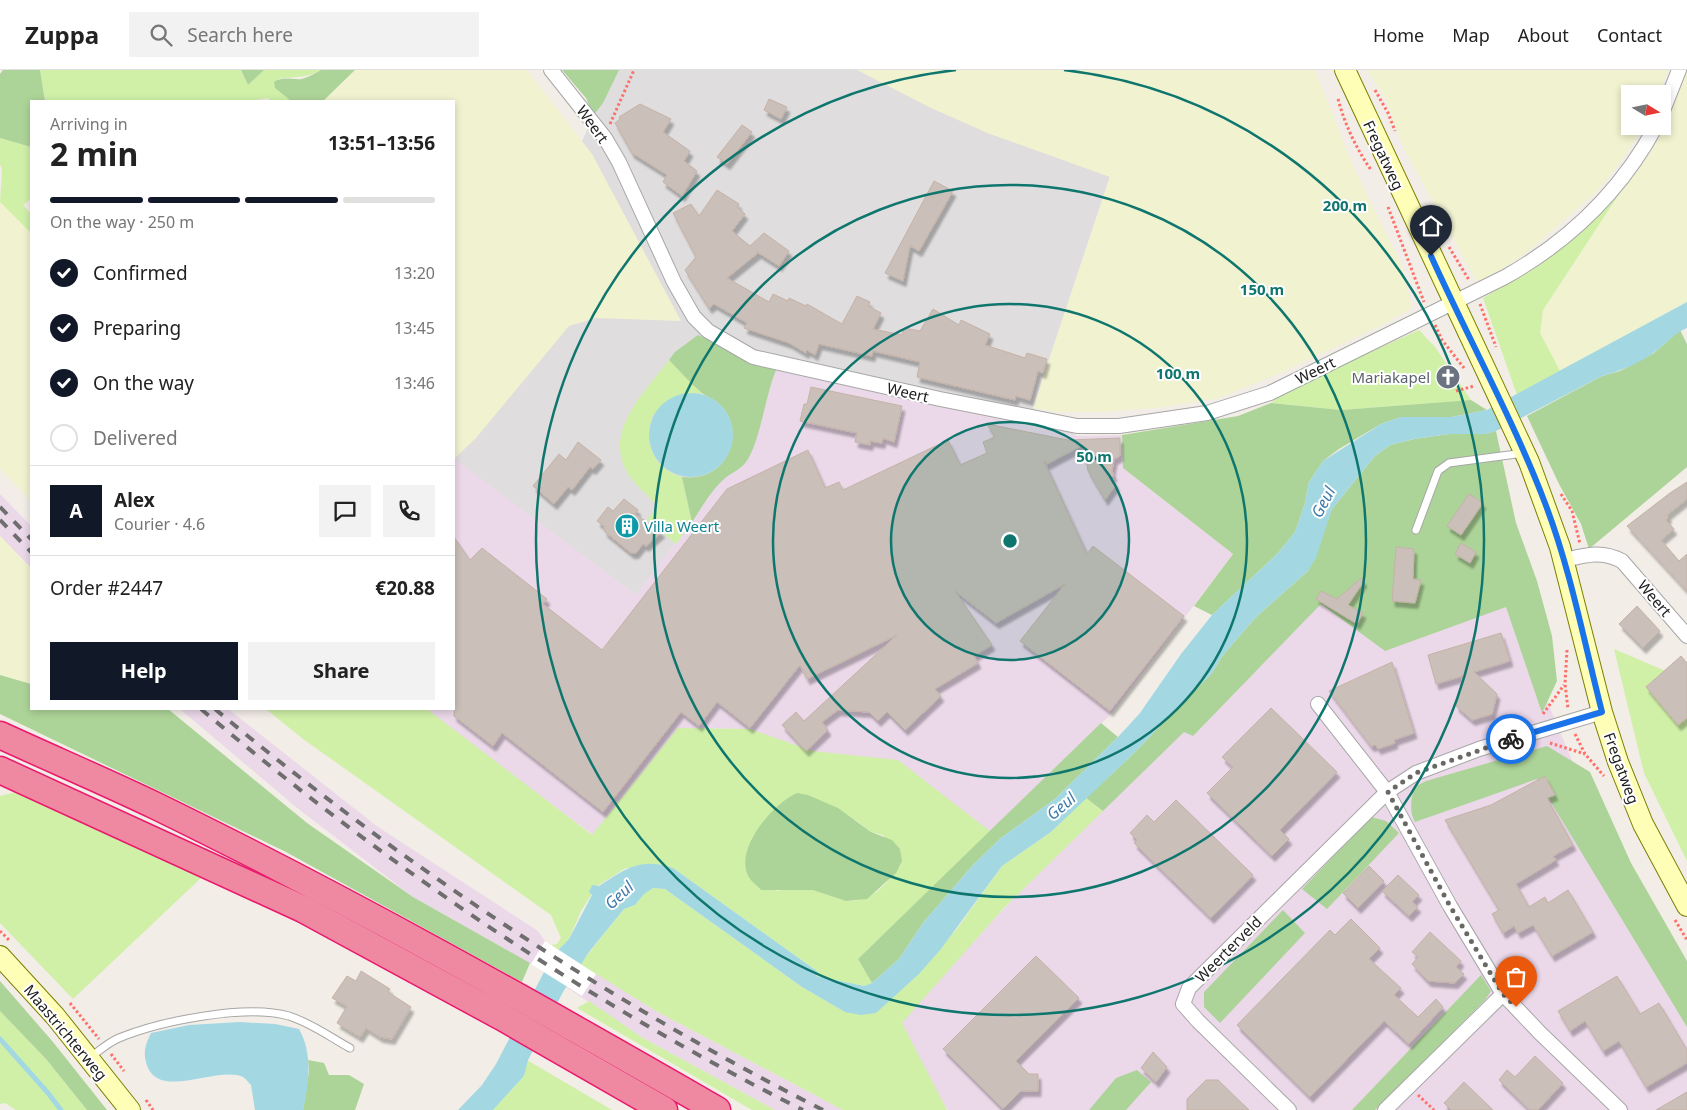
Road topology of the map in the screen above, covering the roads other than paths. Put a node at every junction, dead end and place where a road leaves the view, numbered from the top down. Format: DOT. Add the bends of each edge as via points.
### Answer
graph roads {
  1 [pos="551,70"];
  2 [pos="1345,70"];
  3 [pos="1679,70"];
  4 [pos="1671,90"];
  5 [pos="1651,135"];
  6 [pos="1452,303"];
  7 [pos="1524,453"];
  8 [pos="1416,530"];
  9 [pos="1564,560"];
  10 [pos="1687,636"];
  11 [pos="1318,704"];
  12 [pos="1602,712"];
  13 [pos="0,736"];
  14 [pos="0,770"];
  15 [pos="1388,792"];
  16 [pos="1687,906"];
  17 [pos="0,956"];
  18 [pos="1503,994"];
  19 [pos="510,1007"];
  20 [pos="554,1031"];
  21 [pos="350,1048"];
  22 [pos="89,1059"];
  23 [pos="130,1110"];
  24 [pos="664,1110"];
  25 [pos="717,1110"];
  26 [pos="1289,1110"];
  27 [pos="1385,1110"];
  28 [pos="1620,1110"];
  1 -- 6 [label="street, Weert" via="605,138 619,162 674,282 694,317 708,331 753,357 1077,426 1119,426 1207,414 1243,403 1270,393"];
  2 -- 6 [label="street, Fregatweg"];
  3 -- 4 [label="street"];
  5 -- 6 [label="street, Weert" via="1621,179 1576,228 1537,259"];
  6 -- 7 [label="street, Fregatweg" via="1483,387 1514,431"];
  7 -- 8 [label="lane" via="1448,463 1438,471"];
  7 -- 9 [label="street, Fregatweg" via="1546,504"];
  9 -- 10 [label="street, Weert" via="1595,554 1613,556 1622,561"];
  9 -- 12 [label="street, Fregatweg"];
  11 -- 15 [label="street"];
  12 -- 15 [label="street, Weerterveld" via="1416,773"];
  12 -- 16 [label="street, Fregatweg" via="1633,801"];
  13 -- 19 [label="highway" via="154,805 260,858"];
  14 -- 19 [label="highway"];
  15 -- 18 [label="street" via="1450,906"];
  15 -- 26 [label="street, Weerterveld" via="1189,988 1183,1004"];
  17 -- 22 [label="street, Maastrichterweg"];
  18 -- 27 [label="street"];
  18 -- 28 [label="street"];
  19 -- 20 [label="highway"];
  20 -- 24 [label="highway"];
  20 -- 25 [label="highway"];
  21 -- 22 [label="lane" via="288,1016 247,1012 179,1021 140,1031 118,1038"];
  22 -- 23 [label="street, Maastrichterweg"];
}
